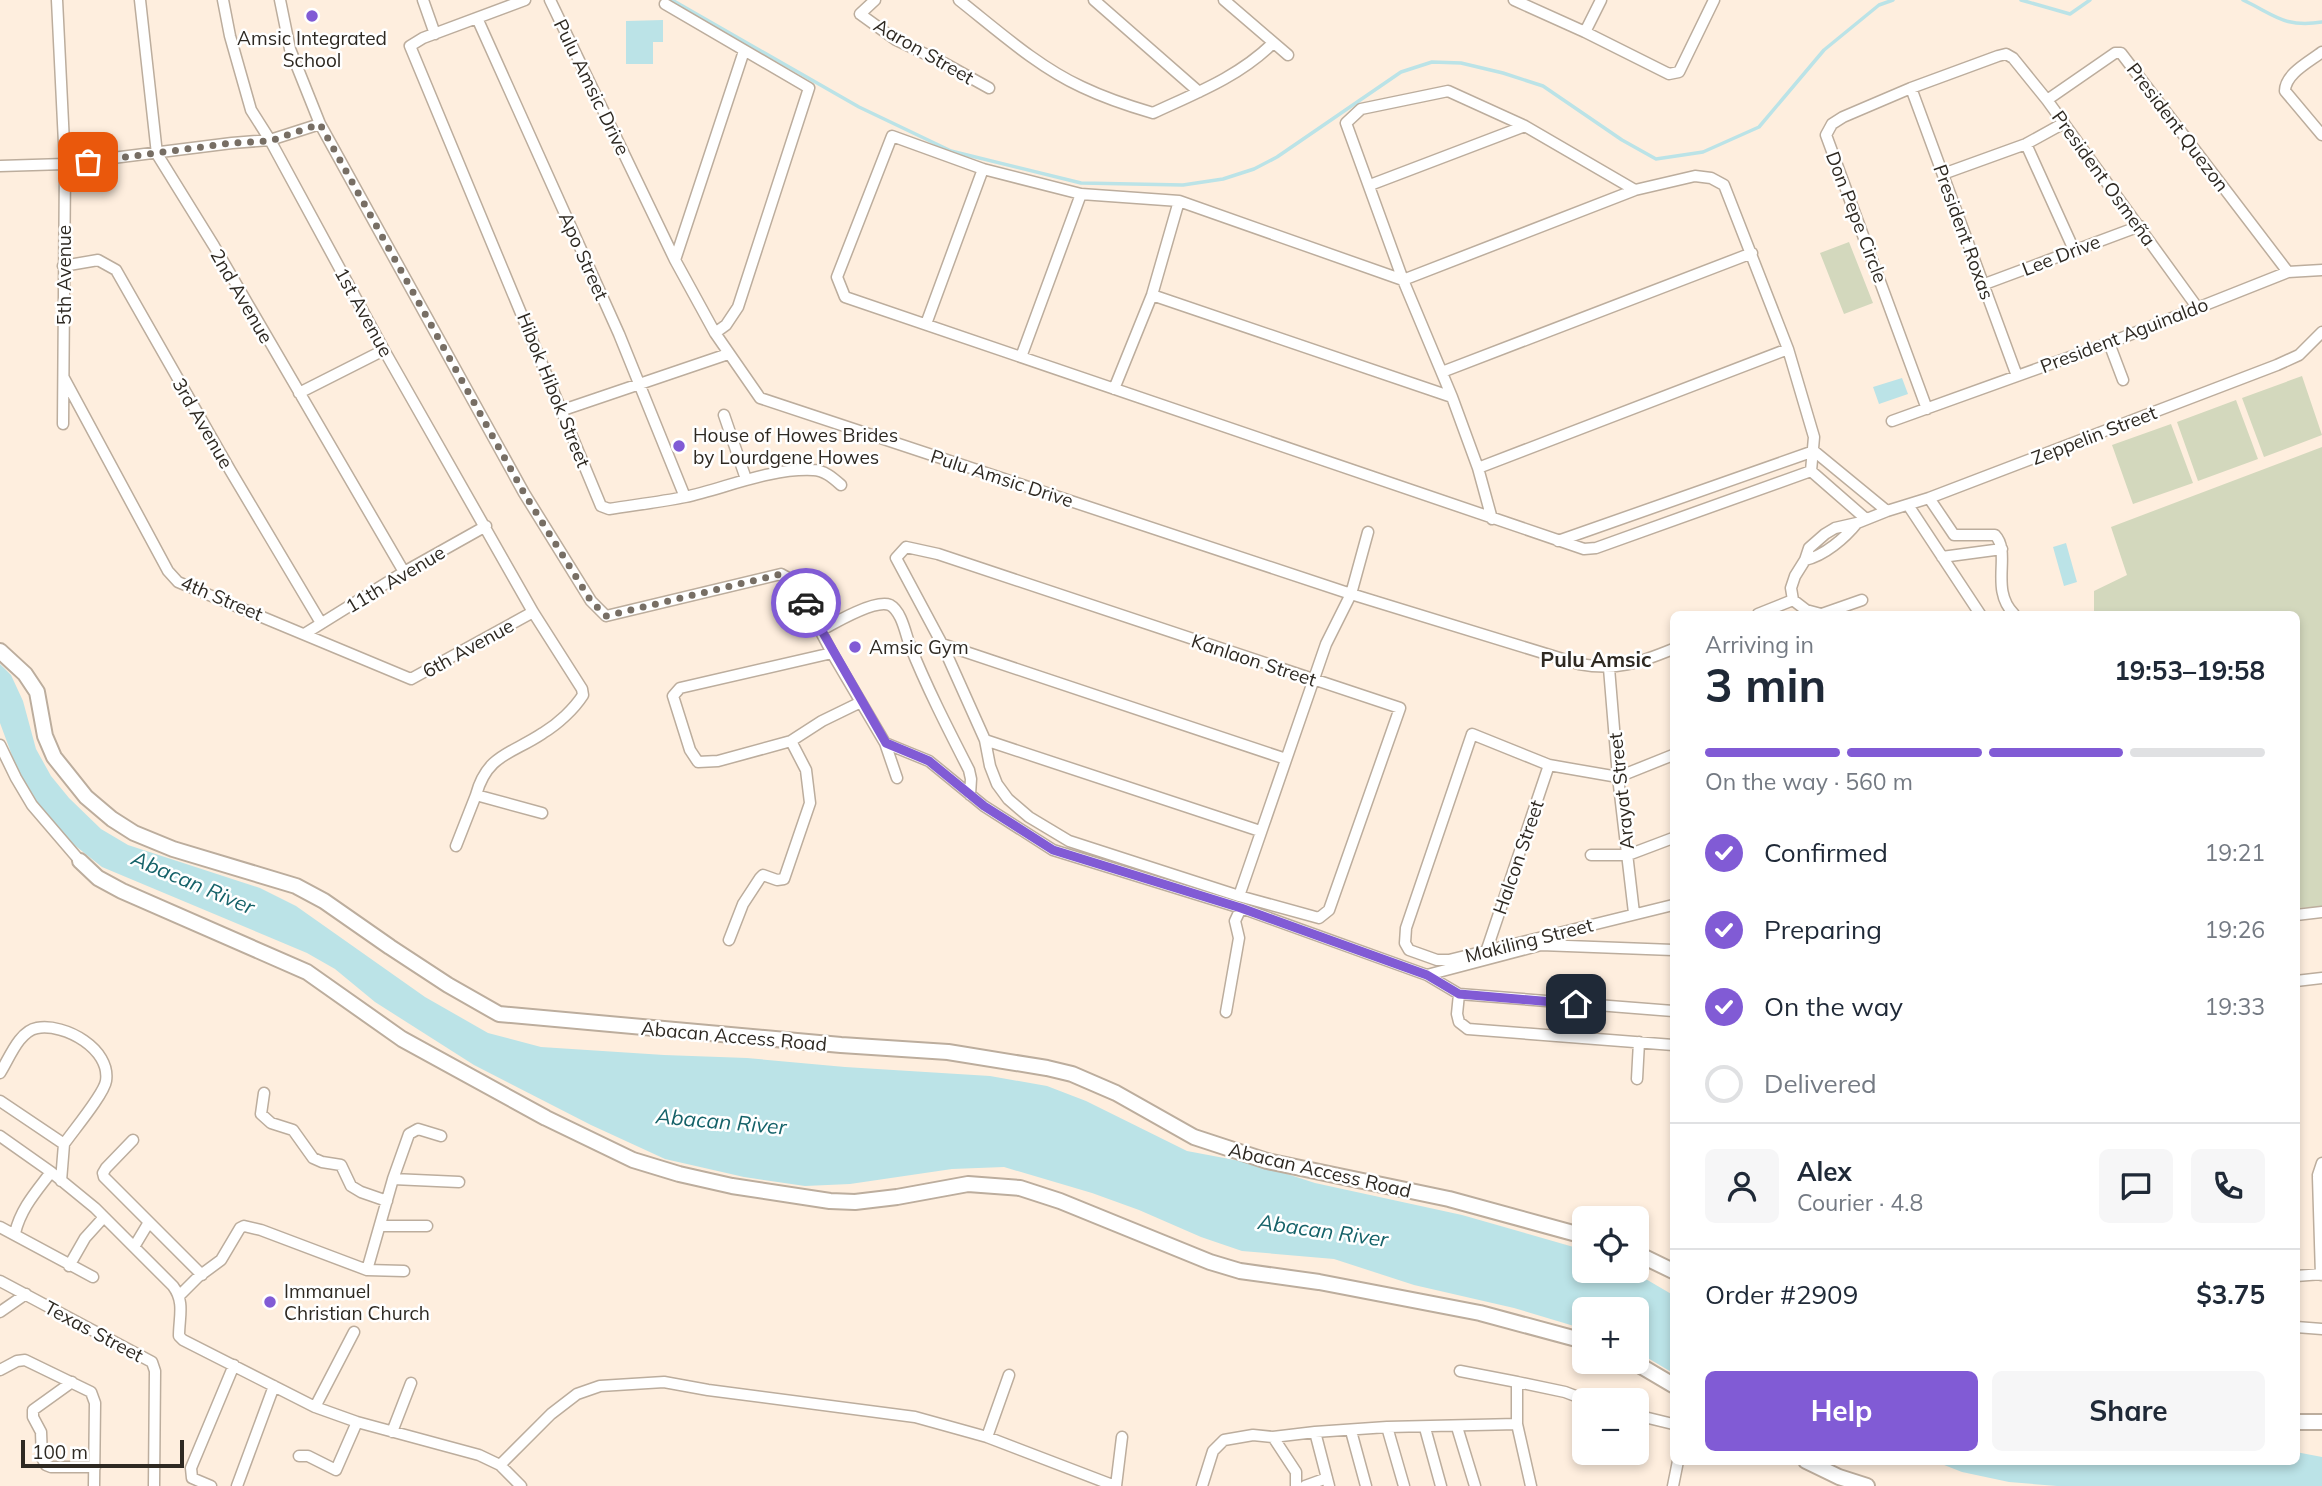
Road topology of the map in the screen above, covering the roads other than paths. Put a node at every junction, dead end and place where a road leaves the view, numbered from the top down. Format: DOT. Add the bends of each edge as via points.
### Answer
graph roads {
  1 [pos="57,0"];
  2 [pos="140,0"];
  3 [pos="223,0"];
  4 [pos="280,0"];
  5 [pos="423,0"];
  6 [pos="524,0"];
  7 [pos="875,0"];
  8 [pos="959,0"];
  9 [pos="1094,0"];
  10 [pos="1224,0"];
  11 [pos="1514,0"];
  12 [pos="1601,0"];
  13 [pos="1714,0"];
  14 [pos="550,1"];
  15 [pos="666,5"];
  16 [pos="477,18"];
  17 [pos="1585,32"];
  18 [pos="435,34"];
  19 [pos="1272,44"];
  20 [pos="744,51"];
  21 [pos="2322,52"];
  22 [pos="2006,54"];
  23 [pos="1288,55"];
  24 [pos="989,88"];
  25 [pos="1911,88"];
  26 [pos="1199,92"];
  27 [pos="2047,100"];
  28 [pos="2064,123"];
  29 [pos="320,124"];
  30 [pos="1525,126"];
  31 [pos="2322,135"];
  32 [pos="270,141"];
  33 [pos="2026,144"];
  34 [pos="157,154"];
  35 [pos="65,164"];
  36 [pos="0,166"];
  37 [pos="983,169"];
  38 [pos="1943,174"];
  39 [pos="1370,185"];
  40 [pos="1635,190"];
  41 [pos="1081,194"];
  42 [pos="1179,201"];
  43 [pos="2140,226"];
  44 [pos="2074,250"];
  45 [pos="1752,253"];
  46 [pos="676,260"];
  47 [pos="63,266"];
  48 [pos="2322,270"];
  49 [pos="2288,272"];
  50 [pos="1403,280"];
  51 [pos="1982,285"];
  52 [pos="1152,295"];
  53 [pos="2197,307"];
  54 [pos="926,324"];
  55 [pos="2322,332"];
  56 [pos="715,333"];
  57 [pos="2109,343"];
  58 [pos="1788,349"];
  59 [pos="384,350"];
  60 [pos="728,354"];
  61 [pos="1021,357"];
  62 [pos="1442,372"];
  63 [pos="2017,376"];
  64 [pos="64,378"];
  65 [pos="2123,380"];
  66 [pos="639,386"];
  67 [pos="1114,390"];
  68 [pos="299,393"];
  69 [pos="1452,397"];
  70 [pos="1927,409"];
  71 [pos="563,410"];
  72 [pos="724,415"];
  73 [pos="1892,421"];
  74 [pos="64,424"];
  75 [pos="1814,451"];
  76 [pos="1478,468"];
  77 [pos="1811,471"];
  78 [pos="1842,474"];
  79 [pos="746,479"];
  80 [pos="841,485"];
  81 [pos="1832,489"];
  82 [pos="685,497"];
  83 [pos="1929,498"];
  84 [pos="1909,505"];
  85 [pos="1887,511"];
  86 [pos="1492,519"];
  87 [pos="1861,521"];
  88 [pos="486,526"];
  89 [pos="1368,533"];
  90 [pos="1557,541"];
  91 [pos="2002,549"];
  92 [pos="1942,557"];
  93 [pos="404,572"];
  94 [pos="1351,594"];
  95 [pos="1793,600"];
  96 [pos="1862,600"];
  97 [pos="1766,611"];
  98 [pos="1810,611"];
  99 [pos="1831,611"];
  100 [pos="1978,611"];
  101 [pos="2011,611"];
  102 [pos="533,612"];
  103 [pos="321,623"];
  104 [pos="820,631"];
  105 [pos="306,633"];
  106 [pos="942,643"];
  107 [pos="1670,650"];
  108 [pos="0,651"];
  109 [pos="832,653"];
  110 [pos="1609,668"];
  111 [pos="402,675"];
  112 [pos="1314,680"];
  113 [pos="861,702"];
  114 [pos="985,740"];
  115 [pos="791,741"];
  116 [pos="886,743"];
  117 [pos="0,745"];
  118 [pos="1670,756"];
  119 [pos="1286,759"];
  120 [pos="1549,765"];
  121 [pos="1618,777"];
  122 [pos="897,778"];
  123 [pos="476,795"];
  124 [pos="970,795"];
  125 [pos="542,813"];
  126 [pos="1260,831"];
  127 [pos="1670,839"];
  128 [pos="456,846"];
  129 [pos="1591,855"];
  130 [pos="1628,855"];
  131 [pos="80,861"];
  132 [pos="1240,896"];
  133 [pos="1670,906"];
  134 [pos="1241,908"];
  135 [pos="2322,912"];
  136 [pos="1634,913"];
  137 [pos="2300,915"];
  138 [pos="729,940"];
  139 [pos="1487,949"];
  140 [pos="1670,950"];
  141 [pos="1427,975"];
  142 [pos="2322,978"];
  143 [pos="2300,981"];
  144 [pos="1459,994"];
  145 [pos="1670,1011"];
  146 [pos="1226,1012"];
  147 [pos="1639,1042"];
  148 [pos="1670,1045"];
  149 [pos="0,1073"];
  150 [pos="1637,1079"];
  151 [pos="264,1093"];
  152 [pos="0,1101"];
  153 [pos="0,1136"];
  154 [pos="441,1136"];
  155 [pos="133,1140"];
  156 [pos="64,1144"];
  157 [pos="2322,1163"];
  158 [pos="51,1172"];
  159 [pos="2320,1178"];
  160 [pos="393,1179"];
  161 [pos="61,1181"];
  162 [pos="458,1182"];
  163 [pos="387,1200"];
  164 [pos="104,1217"];
  165 [pos="149,1223"];
  166 [pos="381,1226"];
  167 [pos="426,1226"];
  168 [pos="0,1227"];
  169 [pos="15,1233"];
  170 [pos="1572,1233"];
  171 [pos="134,1247"];
  172 [pos="1649,1259"];
  173 [pos="69,1266"];
  174 [pos="367,1270"];
  175 [pos="1670,1270"];
  176 [pos="404,1271"];
  177 [pos="202,1275"];
  178 [pos="2322,1275"];
  179 [pos="2300,1276"];
  180 [pos="93,1277"];
  181 [pos="0,1281"];
  182 [pos="26,1294"];
  183 [pos="180,1295"];
  184 [pos="0,1312"];
  185 [pos="2300,1327"];
  186 [pos="2322,1329"];
  187 [pos="354,1332"];
  188 [pos="1572,1338"];
  189 [pos="234,1365"];
  190 [pos="0,1370"];
  191 [pos="1460,1370"];
  192 [pos="1649,1371"];
  193 [pos="1009,1375"];
  194 [pos="72,1382"];
  195 [pos="1517,1382"];
  196 [pos="1670,1383"];
  197 [pos="411,1384"];
  198 [pos="274,1386"];
  199 [pos="1572,1395"];
  200 [pos="315,1407"];
  201 [pos="1649,1418"];
  202 [pos="357,1422"];
  203 [pos="2300,1422"];
  204 [pos="2322,1422"];
  205 [pos="1670,1423"];
  206 [pos="1517,1424"];
  207 [pos="1387,1427"];
  208 [pos="1457,1427"];
  209 [pos="1425,1428"];
  210 [pos="1351,1431"];
  211 [pos="392,1432"];
  212 [pos="1315,1432"];
  213 [pos="987,1437"];
  214 [pos="1122,1437"];
  215 [pos="1273,1437"];
  216 [pos="299,1456"];
  217 [pos="500,1465"];
  218 [pos="1677,1465"];
  219 [pos="1814,1465"];
  220 [pos="95,1467"];
  221 [pos="1328,1482"];
  222 [pos="1111,1485"];
  223 [pos="94,1486"];
  224 [pos="154,1486"];
  225 [pos="211,1486"];
  226 [pos="237,1486"];
  227 [pos="522,1486"];
  228 [pos="1202,1486"];
  229 [pos="1296,1486"];
  230 [pos="1306,1486"];
  231 [pos="1366,1486"];
  232 [pos="1404,1486"];
  233 [pos="1441,1486"];
  234 [pos="1475,1486"];
  235 [pos="1531,1486"];
  236 [pos="1673,1486"];
  237 [pos="1867,1486"];
  1 -- 35 [label="street, 5th Avenue"];
  2 -- 34 [label="street, 2nd Avenue"];
  3 -- 32 [label="street, 1st Avenue" via="251,110"];
  4 -- 29 [label="street" via="290,49"];
  5 -- 18 [label="street"];
  6 -- 16 [label="street"];
  7 -- 24 [label="street, Aaron Street" via="860,14 896,40"];
  8 -- 26 [label="street" via="1080,86 1129,106 1153,113"];
  9 -- 26 [label="street"];
  10 -- 19 [label="street"];
  11 -- 17 [label="street"];
  12 -- 17 [label="street"];
  13 -- 17 [label="street" via="1675,74"];
  14 -- 46 [label="street, Pulu Amsic Drive"];
  15 -- 20 [label="street"];
  16 -- 18 [label="street"];
  16 -- 66 [label="street, Apo Street"];
  18 -- 71 [label="street, Hibok Hibok Street" via="410,46"];
  19 -- 23 [label="street"];
  19 -- 26 [label="street" via="1254,62"];
  20 -- 46 [label="street"];
  20 -- 56 [label="street" via="809,90 738,307"];
  21 -- 31 [label="street" via="2285,84 2285,92"];
  22 -- 25 [label="street, Don Pepe Circle"];
  22 -- 27 [label="street, President Osmeña"];
  25 -- 38 [label="street, President Roxas"];
  25 -- 70 [label="street, Don Pepe Circle" via="1843,117 1826,135"];
  27 -- 28 [label="street, President Osmeña"];
  27 -- 49 [label="street, President Quezon" via="2115,53 2121,54"];
  28 -- 33 [label="street"];
  28 -- 43 [label="street, President Osmeña"];
  29 -- 32 [label="street"];
  29 -- 104 [label="street" via="524,493 591,601 606,616 781,574 799,590"];
  30 -- 39 [label="street"];
  30 -- 39 [label="street" via="1448,91 1361,109 1346,123"];
  30 -- 40 [label="street"];
  32 -- 34 [label="street"];
  32 -- 59 [label="street, 1st Avenue"];
  33 -- 38 [label="street"];
  33 -- 44 [label="street"];
  34 -- 35 [label="street"];
  34 -- 68 [label="street, 2nd Avenue"];
  35 -- 36 [label="street"];
  35 -- 47 [label="street, 5th Avenue"];
  37 -- 41 [label="street"];
  37 -- 54 [label="street"];
  37 -- 54 [label="street" via="892,136 843,256 837,277 845,297"];
  38 -- 51 [label="street, President Roxas"];
  39 -- 50 [label="street"];
  40 -- 45 [label="street" via="1695,176 1711,178 1724,185"];
  40 -- 50 [label="street"];
  41 -- 42 [label="street"];
  41 -- 61 [label="street"];
  42 -- 50 [label="street"];
  42 -- 52 [label="street"];
  43 -- 44 [label="street, Lee Drive"];
  43 -- 53 [label="street, President Osmeña"];
  44 -- 51 [label="street, Lee Drive"];
  45 -- 58 [label="street"];
  45 -- 62 [label="street"];
  46 -- 56 [label="street, Pulu Amsic Drive"];
  47 -- 64 [label="street, 5th Avenue"];
  47 -- 103 [label="street, 3rd Avenue" via="99,260 116,270"];
  48 -- 49 [label="street, President Aguinaldo"];
  49 -- 53 [label="street, President Aguinaldo"];
  50 -- 62 [label="street"];
  51 -- 63 [label="street, President Roxas"];
  52 -- 67 [label="street"];
  52 -- 69 [label="street"];
  53 -- 57 [label="street, President Aguinaldo"];
  54 -- 61 [label="street"];
  55 -- 83 [label="street, Zeppelin Street" via="2299,355 2277,365"];
  56 -- 60 [label="street, Pulu Amsic Drive"];
  57 -- 63 [label="street, President Aguinaldo"];
  57 -- 65 [label="street"];
  58 -- 75 [label="street"];
  58 -- 76 [label="street"];
  59 -- 68 [label="street"];
  59 -- 88 [label="street, 1st Avenue"];
  60 -- 66 [label="street"];
  60 -- 94 [label="street, Pulu Amsic Drive" via="755,393 767,401"];
  61 -- 67 [label="street"];
  62 -- 69 [label="street"];
  63 -- 70 [label="street, President Aguinaldo"];
  64 -- 74 [label="street, 5th Avenue"];
  64 -- 105 [label="street, 4th Street" via="178,582"];
  66 -- 71 [label="street"];
  66 -- 82 [label="street, Apo Street"];
  67 -- 86 [label="street"];
  68 -- 93 [label="street, 2nd Avenue"];
  69 -- 76 [label="street"];
  70 -- 73 [label="street, President Aguinaldo"];
  71 -- 82 [label="street, Hibok Hibok Street" via="601,506 609,509"];
  72 -- 79 [label="street"];
  75 -- 77 [label="street"];
  75 -- 78 [label="street"];
  75 -- 90 [label="street"];
  76 -- 86 [label="street"];
  77 -- 81 [label="street"];
  77 -- 90 [label="street" via="1597,548"];
  78 -- 81 [label="street"];
  78 -- 85 [label="street"];
  79 -- 80 [label="street, Hibok Hibok Street" via="816,470"];
  79 -- 82 [label="street, Hibok Hibok Street"];
  81 -- 87 [label="street"];
  83 -- 84 [label="street, Zeppelin Street"];
  83 -- 91 [label="street" via="1954,535 1995,535"];
  84 -- 85 [label="street, Zeppelin Street"];
  84 -- 92 [label="street"];
  85 -- 87 [label="street, Zeppelin Street"];
  86 -- 90 [label="street"];
  87 -- 95 [label="street, Zeppelin Street" via="1835,528 1809,548 1791,588"];
  88 -- 93 [label="street, 11th Avenue"];
  88 -- 102 [label="street, 1st Avenue"];
  89 -- 94 [label="street"];
  91 -- 92 [label="street"];
  91 -- 101 [label="street" via="2001,585"];
  92 -- 100 [label="street"];
  93 -- 103 [label="street, 11th Avenue"];
  94 -- 110 [label="street, Pulu Amsic Drive" via="1579,664"];
  94 -- 112 [label="street" via="1326,643"];
  95 -- 97 [label="street"];
  95 -- 98 [label="street"];
  96 -- 99 [label="street"];
  102 -- 111 [label="street, 6th Avenue" via="411,679"];
  102 -- 123 [label="street, 1st Avenue" via="583,695 542,734 492,763"];
  103 -- 105 [label="street, 11th Avenue"];
  104 -- 109 [label="street"];
  104 -- 124 [label="street" via="879,604 897,610 969,770"];
  105 -- 111 [label="street, 4th Street"];
  106 -- 112 [label="street, Kanlaon Street" via="896,558 906,547"];
  106 -- 114 [label="street"];
  106 -- 119 [label="street"];
  107 -- 110 [label="street, Pulu Amsic Drive"];
  108 -- 170 [label="street, Abacan Access Road" via="37,692 46,736 58,763 112,819 173,849 296,886 499,1014 948,1052 1047,1068 1104,1087 1194,1137 1267,1161 1458,1201"];
  109 -- 113 [label="street"];
  109 -- 115 [label="street" via="680,688 673,696 698,762"];
  110 -- 121 [label="street, Arayat Street"];
  112 -- 119 [label="street"];
  112 -- 132 [label="street, Kanlaon Street" via="1400,708 1329,910 1319,918"];
  113 -- 115 [label="street"];
  113 -- 116 [label="street"];
  114 -- 126 [label="street"];
  114 -- 132 [label="street" via="997,784 1029,817 1069,841"];
  115 -- 138 [label="street" via="806,770 810,803 784,879 760,878 743,904"];
  116 -- 122 [label="street"];
  116 -- 124 [label="street" via="929,761"];
  117 -- 131 [label="street" via="32,804"];
  118 -- 121 [label="street"];
  119 -- 126 [label="street"];
  120 -- 121 [label="street"];
  120 -- 139 [label="street, Halcon Street"];
  120 -- 139 [label="street, Makiling Street" via="1472,734 1406,928 1409,950 1437,960"];
  121 -- 130 [label="street, Arayat Street"];
  123 -- 125 [label="street"];
  123 -- 128 [label="street"];
  124 -- 134 [label="street" via="1053,850"];
  126 -- 132 [label="street"];
  127 -- 130 [label="street"];
  129 -- 130 [label="street"];
  130 -- 136 [label="street, Arayat Street"];
  131 -- 188 [label="street" via="122,891 307,972 402,1039 633,1160 732,1186 830,1201 897,1198 968,1184 1020,1188 1240,1271 1480,1313"];
  133 -- 136 [label="street, Makiling Street"];
  134 -- 141 [label="street"];
  134 -- 146 [label="street" via="1235,921 1239,938"];
  135 -- 137 [label="street"];
  136 -- 139 [label="street, Makiling Street"];
  140 -- 141 [label="street" via="1541,945"];
  141 -- 144 [label="street"];
  142 -- 143 [label="street"];
  144 -- 145 [label="street"];
  144 -- 147 [label="street" via="1459,1022 1468,1028"];
  147 -- 148 [label="street"];
  147 -- 150 [label="street"];
  149 -- 156 [label="street" via="22,1037 37,1028 68,1032 98,1052 106,1074 104,1088"];
  151 -- 163 [label="street" via="261,1114 271,1123 293,1130 313,1158 341,1165 351,1186"];
  152 -- 156 [label="street"];
  153 -- 158 [label="street"];
  154 -- 160 [label="street" via="412,1131"];
  155 -- 165 [label="street" via="103,1173"];
  156 -- 161 [label="street"];
  157 -- 159 [label="street"];
  158 -- 161 [label="street"];
  158 -- 169 [label="street" via="26,1204"];
  159 -- 178 [label="street"];
  160 -- 162 [label="street"];
  160 -- 163 [label="street"];
  161 -- 164 [label="street"];
  163 -- 166 [label="street"];
  164 -- 171 [label="street"];
  164 -- 173 [label="street"];
  165 -- 171 [label="street"];
  165 -- 177 [label="street"];
  166 -- 167 [label="street"];
  166 -- 174 [label="street"];
  168 -- 169 [label="street"];
  169 -- 173 [label="street"];
  171 -- 183 [label="street"];
  172 -- 175 [label="street"];
  173 -- 180 [label="street"];
  174 -- 176 [label="street"];
  174 -- 177 [label="street" via="244,1226 221,1260"];
  177 -- 183 [label="street"];
  178 -- 179 [label="street"];
  181 -- 182 [label="street, Texas Street"];
  182 -- 184 [label="street"];
  182 -- 224 [label="street, Texas Street" via="152,1362"];
  183 -- 189 [label="street" via="179,1336"];
  185 -- 186 [label="street"];
  187 -- 200 [label="street"];
  189 -- 198 [label="street"];
  189 -- 225 [label="street" via="191,1468 192,1478"];
  190 -- 194 [label="street" via="25,1360"];
  191 -- 195 [label="street"];
  192 -- 196 [label="street"];
  193 -- 213 [label="street"];
  194 -- 220 [label="street" via="95,1398"];
  194 -- 220 [label="street" via="33,1410 41,1432 42,1458 51,1467"];
  195 -- 199 [label="street"];
  195 -- 206 [label="street"];
  197 -- 211 [label="street"];
  198 -- 200 [label="street"];
  198 -- 226 [label="street"];
  200 -- 202 [label="street"];
  201 -- 205 [label="street"];
  202 -- 211 [label="street"];
  202 -- 216 [label="street" via="336,1469"];
  203 -- 204 [label="street"];
  206 -- 208 [label="street"];
  206 -- 235 [label="street"];
  207 -- 209 [label="street"];
  207 -- 210 [label="street"];
  207 -- 232 [label="street"];
  208 -- 209 [label="street"];
  208 -- 234 [label="street"];
  209 -- 233 [label="street"];
  210 -- 212 [label="street"];
  210 -- 231 [label="street"];
  211 -- 217 [label="street"];
  212 -- 215 [label="street"];
  212 -- 221 [label="street"];
  213 -- 217 [label="street" via="896,1413 664,1382 600,1386 577,1394"];
  213 -- 222 [label="street"];
  214 -- 222 [label="street"];
  215 -- 228 [label="street" via="1224,1440 1213,1451"];
  215 -- 229 [label="street" via="1296,1472"];
  217 -- 227 [label="street"];
  218 -- 236 [label="street"];
  219 -- 237 [label="street"];
  220 -- 223 [label="street"];
  221 -- 230 [label="street"];
}
